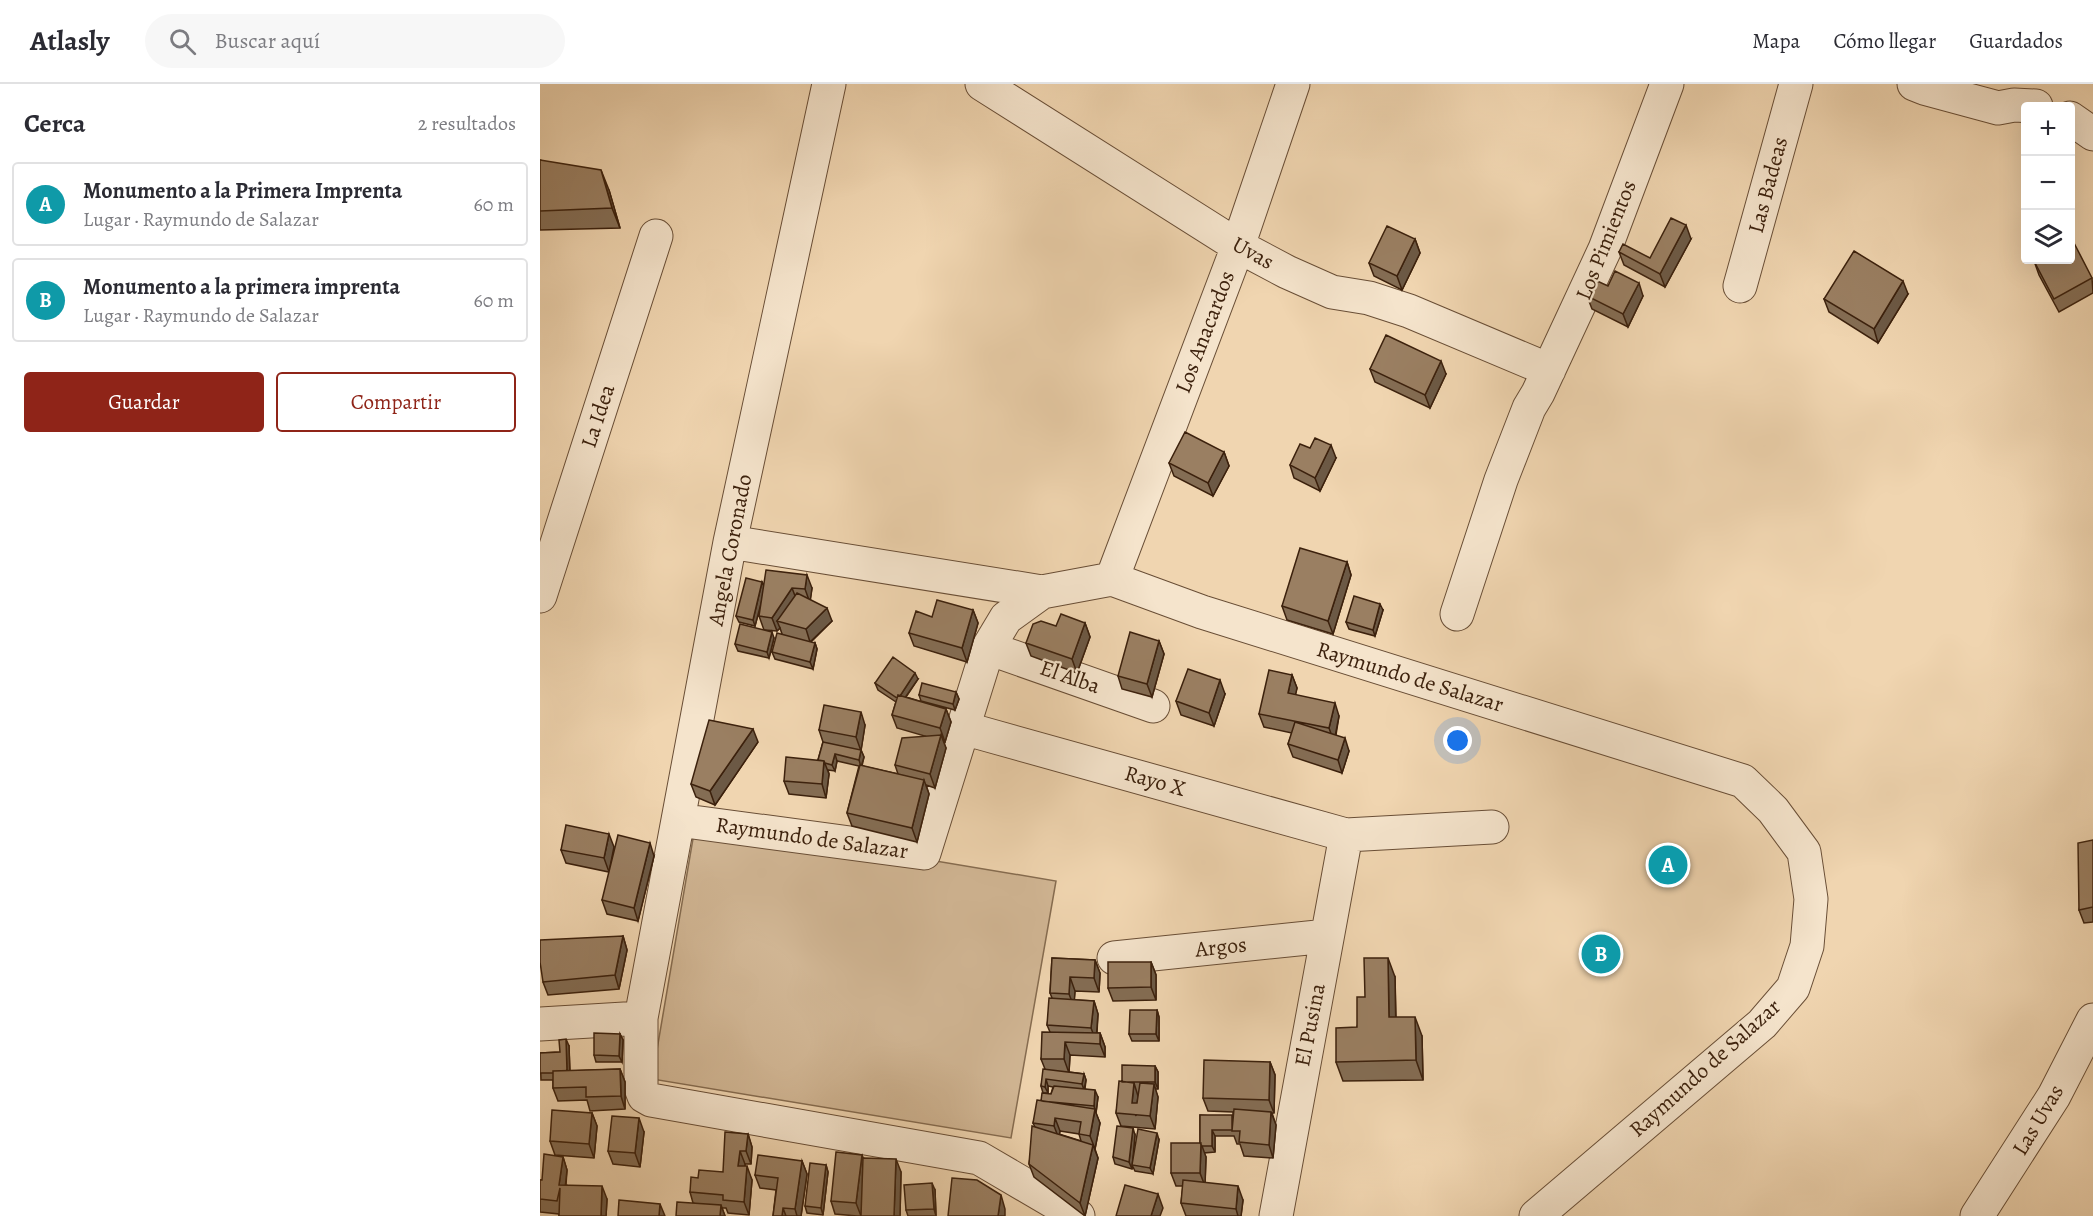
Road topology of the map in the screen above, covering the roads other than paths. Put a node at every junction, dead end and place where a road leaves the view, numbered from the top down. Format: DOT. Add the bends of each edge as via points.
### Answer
graph roads {
  1 [pos="829,84"];
  2 [pos="982,84"];
  3 [pos="1293,84"];
  4 [pos="1667,84"];
  5 [pos="1796,84"];
  6 [pos="1914,84"];
  7 [pos="2021,105"];
  8 [pos="2075,121"];
  9 [pos="2093,134"];
  10 [pos="656,236"];
  11 [pos="1238,246"];
  12 [pos="1740,286"];
  13 [pos="1544,382"];
  14 [pos="730,542"];
  15 [pos="1112,579"];
  16 [pos="1042,592"];
  17 [pos="540,596"];
  18 [pos="1457,614"];
  19 [pos="988,648"];
  20 [pos="1153,706"];
  21 [pos="963,728"];
  22 [pos="678,820"];
  23 [pos="1492,827"];
  24 [pos="1346,835"];
  25 [pos="1327,936"];
  26 [pos="1114,958"];
  27 [pos="641,1018"];
  28 [pos="2093,1020"];
  29 [pos="540,1024"];
  30 [pos="1078,1216"];
  31 [pos="1276,1216"];
  32 [pos="1536,1216"];
  33 [pos="1977,1216"];
  1 -- 14 [label="street, Angela Coronado"];
  2 -- 11 [label="street, Uvas"];
  3 -- 11 [label="street, Los Anacardos"];
  4 -- 13 [label="street, Los Pimientos" via="1605,249"];
  5 -- 12 [label="street, Las Badeas"];
  6 -- 7 [label="street" via="1998,108"];
  8 -- 9 [label="street"];
  10 -- 17 [label="street, La Idea"];
  11 -- 13 [label="street, Uvas" via="1332,292 1369,298 1409,311"];
  11 -- 15 [label="street, Los Anacardos"];
  13 -- 18 [label="street, Los Pimientos" via="1529,408 1501,480"];
  14 -- 16 [label="street"];
  14 -- 22 [label="street, Angela Coronado"];
  15 -- 16 [label="street, Raymundo de Salazar"];
  15 -- 32 [label="street, Raymundo de Salazar" via="1213,616 1743,781 1773,810 1804,852 1811,899 1807,946 1793,988 1762,1024"];
  16 -- 19 [label="street, Raymundo de Salazar" via="1006,618"];
  19 -- 20 [label="street, El Alba"];
  19 -- 21 [label="street, Raymundo de Salazar"];
  21 -- 22 [label="street, Raymundo de Salazar" via="924,853"];
  21 -- 24 [label="street, Rayo X"];
  22 -- 27 [label="street, Angela Coronado"];
  23 -- 24 [label="street, Rayo X"];
  24 -- 25 [label="street, El Pusina"];
  25 -- 26 [label="street, Argos"];
  25 -- 31 [label="street, El Pusina"];
  27 -- 29 [label="street"];
  27 -- 30 [label="street" via="641,1088 651,1100 979,1158"];
  28 -- 33 [label="street, Las Uvas" via="2054,1096"];
}
